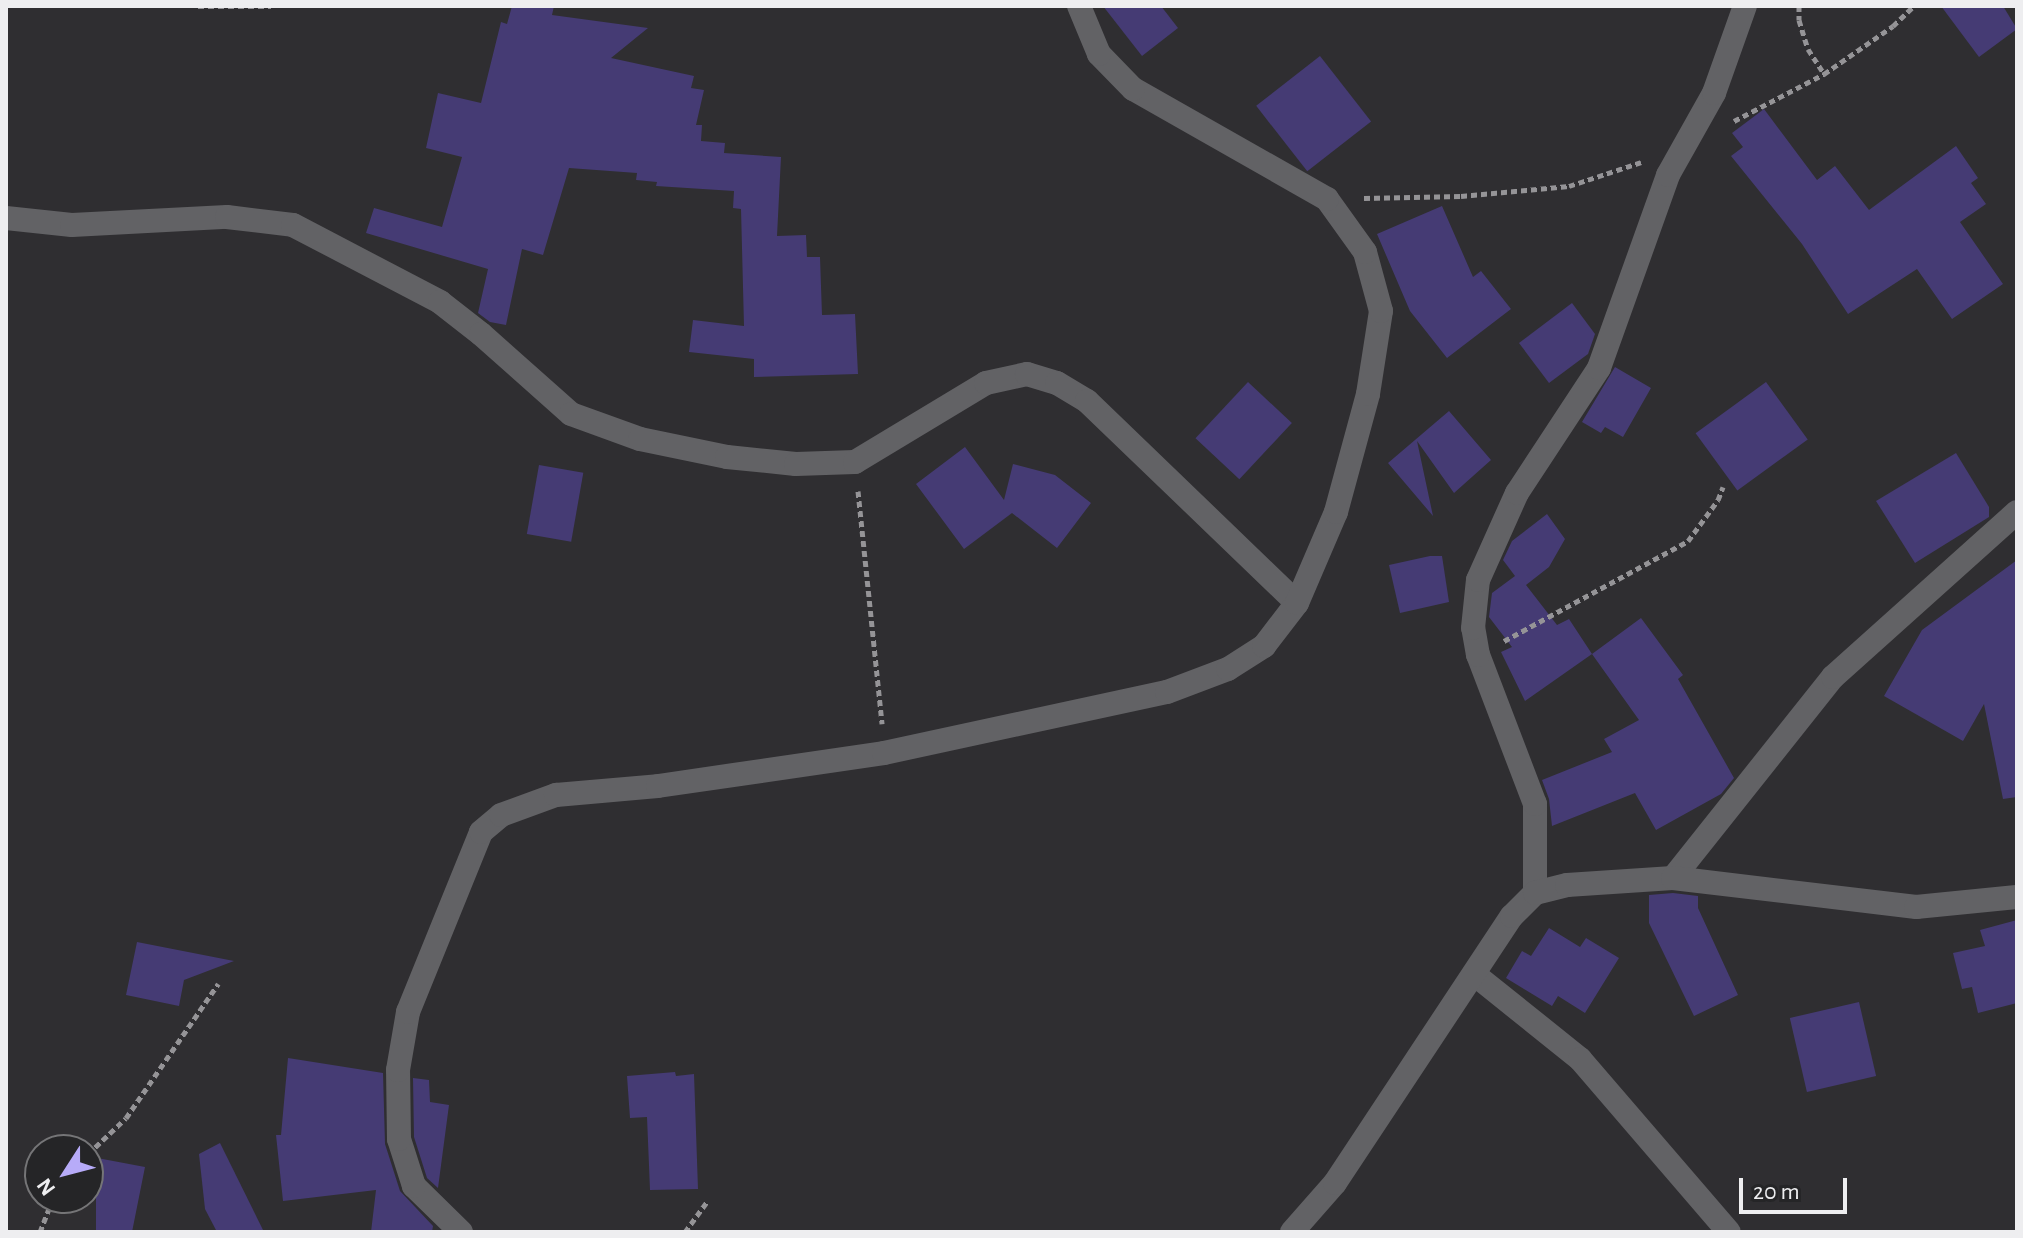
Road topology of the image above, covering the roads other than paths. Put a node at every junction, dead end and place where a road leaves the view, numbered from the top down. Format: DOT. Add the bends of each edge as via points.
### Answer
graph roads {
  1 [pos="1079,6"];
  2 [pos="1745,6"];
  3 [pos="6,218"];
  4 [pos="2017,512"];
  5 [pos="1297,603"];
  6 [pos="1673,878"];
  7 [pos="1535,893"];
  8 [pos="2017,897"];
  9 [pos="1474,974"];
  10 [pos="461,1232"];
  11 [pos="1292,1232"];
  12 [pos="1729,1232"];
  1 -- 5 [label="street" via="1099,54 1133,89 1327,199 1365,252 1381,311 1368,394 1336,512"];
  2 -- 7 [label="street" via="1714,93 1668,175 1599,368 1517,493 1478,580 1473,628 1478,655 1535,804"];
  3 -- 5 [label="street" via="72,225 227,217 293,225 440,302 571,414 640,439 727,457 796,464 855,462 986,383 1027,374 1057,383 1087,401"];
  4 -- 6 [label="street" via="1833,677"];
  5 -- 10 [label="street" via="1264,646 1228,669 1167,692 884,753 658,786 556,795 518,806 481,832 408,1012 398,1070 399,1139 414,1186"];
  6 -- 7 [label="street" via="1567,885"];
  6 -- 8 [label="street" via="1916,907"];
  7 -- 9 [label="street" via="1512,916"];
  9 -- 11 [label="street" via="1335,1183"];
  9 -- 12 [label="street" via="1580,1059"];
}
